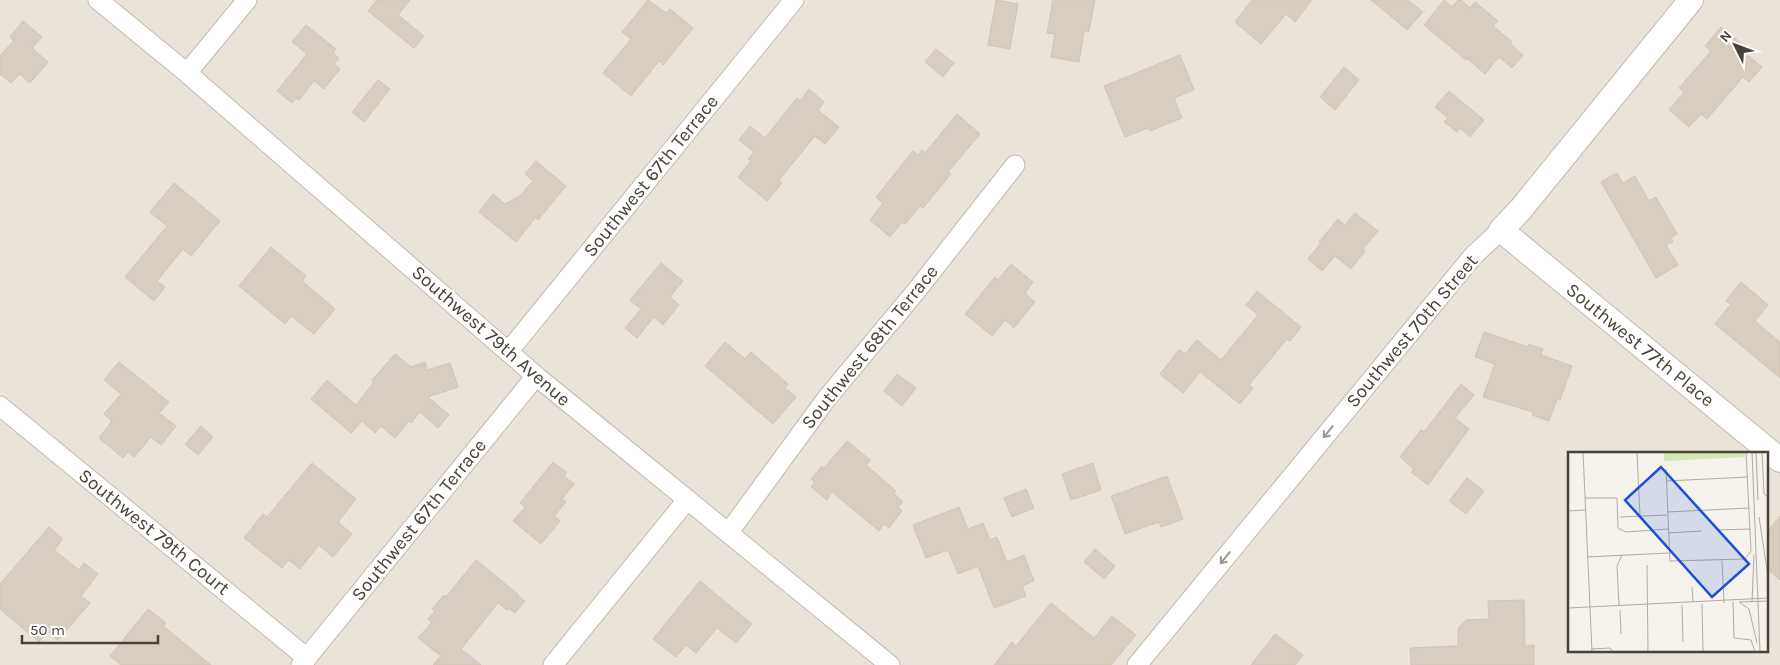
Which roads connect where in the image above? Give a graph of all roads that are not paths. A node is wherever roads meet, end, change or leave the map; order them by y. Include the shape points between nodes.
1 (98, 0) edge
2 (247, 0) edge
3 (794, 0) edge
4 (1690, 0) edge
5 (187, 73) junction
6 (1015, 166) dead end
7 (1501, 230) junction
8 (508, 352) junction
9 (536, 376) junction
10 (0, 406) edge
11 (1780, 460) edge
12 (686, 500) junction
13 (729, 532) junction
14 (304, 662) edge
15 (553, 665) edge
16 (890, 665) edge
17 (1137, 665) edge

1 - 5 street, Southwest 79th Avenue
2 - 5 street
3 - 8 street, Southwest 67th Terrace
4 - 7 street, Southwest 70th Street
5 - 8 street, Southwest 79th Avenue
6 - 13 street, Southwest 68th Terrace via 827,398
7 - 11 street, Southwest 77th Place
7 -> 17 street, Southwest 70th Street via 1473,256
8 - 9 street, Southwest 79th Avenue
9 - 12 street, Southwest 79th Avenue
9 - 14 street, Southwest 67th Terrace
10 - 14 street, Southwest 79th Court
12 - 13 street, Southwest 79th Avenue
12 - 15 street
13 - 16 street, Southwest 79th Avenue

